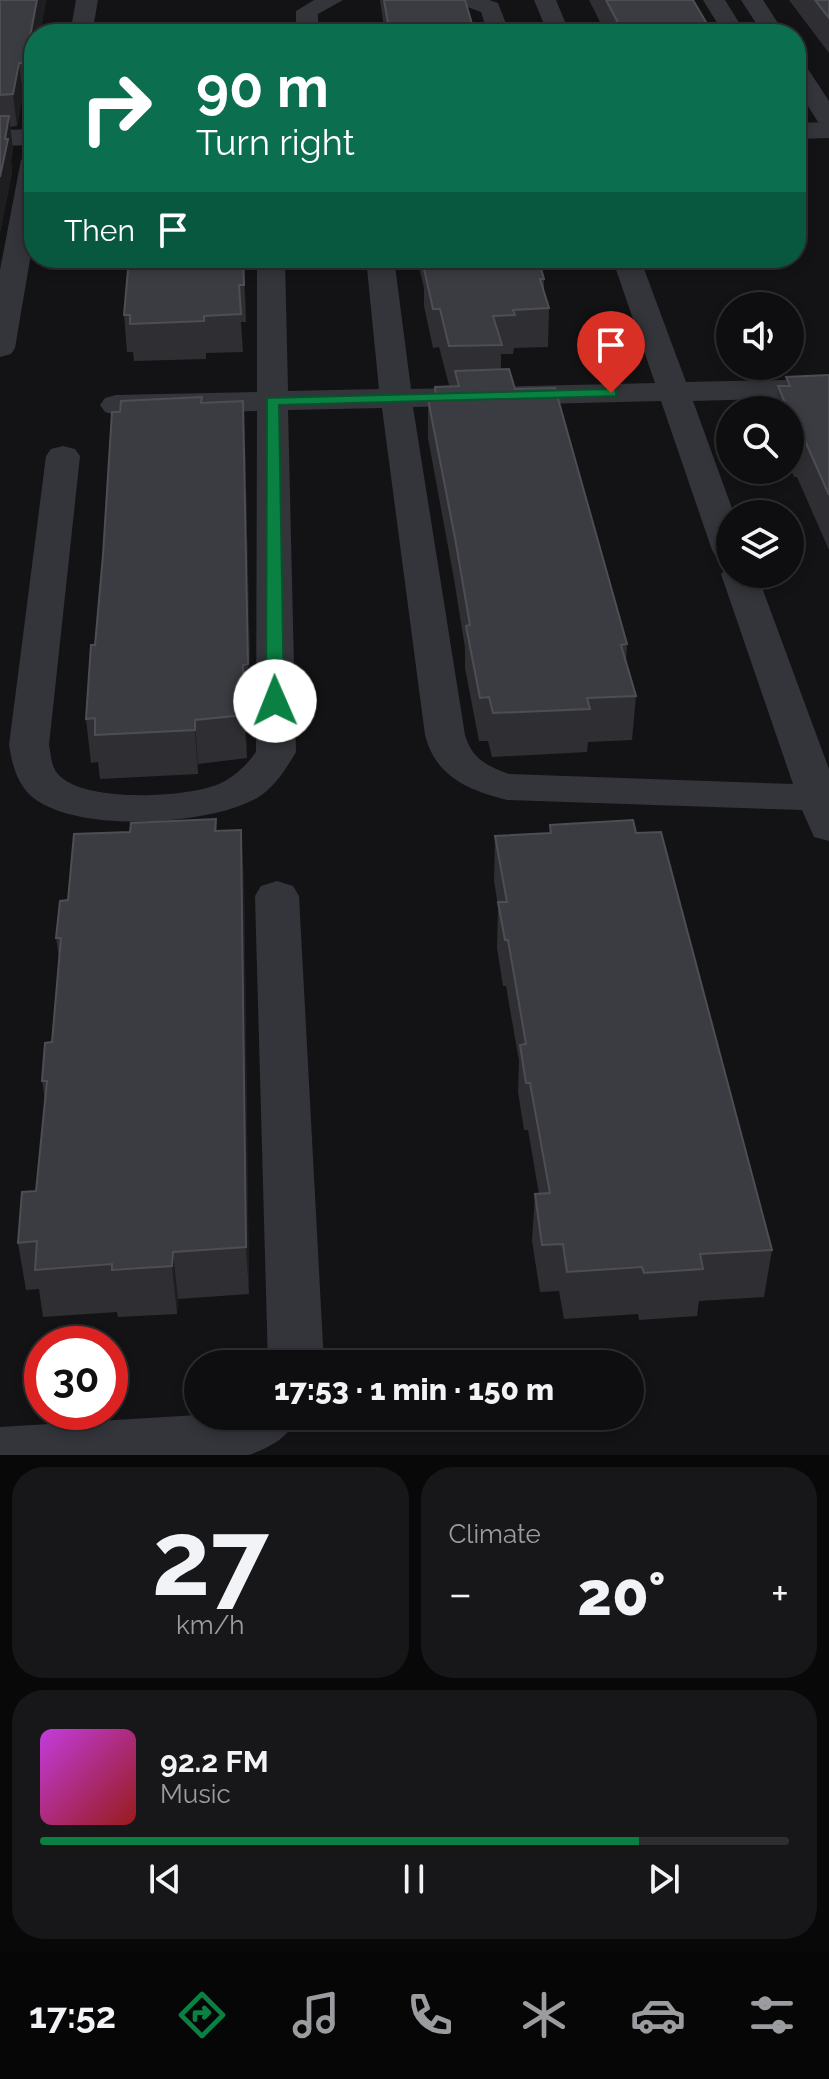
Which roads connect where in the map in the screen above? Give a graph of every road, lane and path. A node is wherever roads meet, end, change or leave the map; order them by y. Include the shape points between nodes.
1 (87, 0) edge
2 (332, 0) edge
3 (470, 0) edge
4 (545, 0) edge
5 (714, 0) edge
6 (752, 0) edge
7 (83, 24) edge
8 (307, 24) edge
9 (496, 24) edge
10 (555, 24) edge
11 (729, 24) edge
12 (768, 24) edge
13 (806, 85) edge
14 (806, 119) edge
15 (828, 121) edge
16 (806, 128) edge
17 (24, 137) edge
18 (0, 138) edge
19 (24, 151) edge
20 (0, 152) edge
21 (24, 215) edge
22 (271, 268) edge
23 (381, 268) edge
24 (630, 268) edge
25 (0, 348) edge
26 (829, 388) edge
27 (396, 398) junction
28 (272, 401) junction
29 (677, 402) junction
30 (116, 405) dead end
31 (829, 407) edge
32 (804, 408) edge
33 (716, 409) edge
34 (63, 456) dead end
35 (716, 511) edge
36 (744, 588) edge
37 (825, 808) edge
38 (277, 896) dead end
39 (295, 1350) edge
40 (246, 1430) edge
41 (0, 1453) edge

1 - 7 street
2 - 8 street via 307,11
3 - 9 street via 490,8
4 - 10 street
5 - 11 street
6 - 12 street
13 - 15 street
14 - 15 street
15 - 16 street
17 - 18 street
19 - 20 street
21 - 25 street
22 - 28 street
23 - 27 street
24 - 29 street
26 - 29 street
27 - 28 street
27 - 29 street
27 - 37 street via 448,752 460,767 480,780 507,787
28 - 30 street
28 - 34 street via 276,752 265,772 242,790 211,801 120,808 77,803 37,779 29,763
29 - 33 street
29 - 35 street
31 - 32 street
36 - 37 street
38 - 39 street
40 - 41 street via 223,1439

